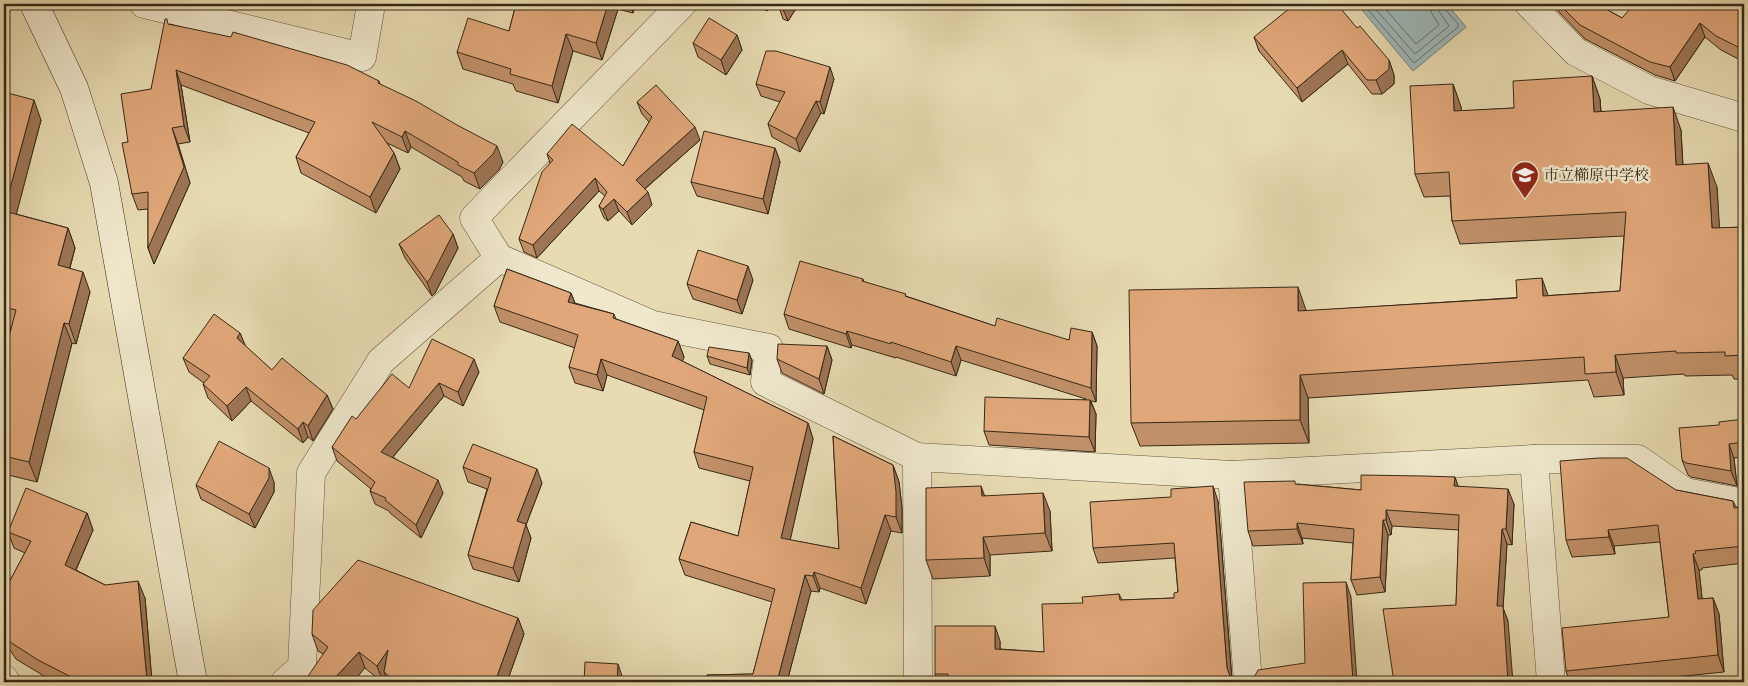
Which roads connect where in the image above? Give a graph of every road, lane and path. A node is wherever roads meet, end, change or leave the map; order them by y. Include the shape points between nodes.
1 (144, 4) edge
2 (371, 4) edge
3 (682, 4) edge
4 (1528, 4) edge
5 (41, 5) edge
6 (1744, 118) edge
7 (499, 258) junction
8 (917, 457) junction
9 (1534, 459) junction
10 (1232, 475) junction
11 (1744, 503) edge
12 (4, 679) edge
13 (6, 682) edge
14 (193, 682) edge
15 (285, 682) edge
16 (918, 682) edge
17 (1248, 682) edge
18 (1551, 682) edge

1 - 2 street via 362,57
3 - 7 street via 474,218
4 - 6 street via 1576,52 1649,90
5 - 14 street via 74,88 104,182
7 - 8 street via 653,325 769,348 766,382
7 - 15 street via 381,361 311,473 302,667
8 - 10 street
8 - 16 street
9 - 10 street
9 - 11 street via 1638,459 1686,492
9 - 18 street
10 - 17 street
12 - 13 street

